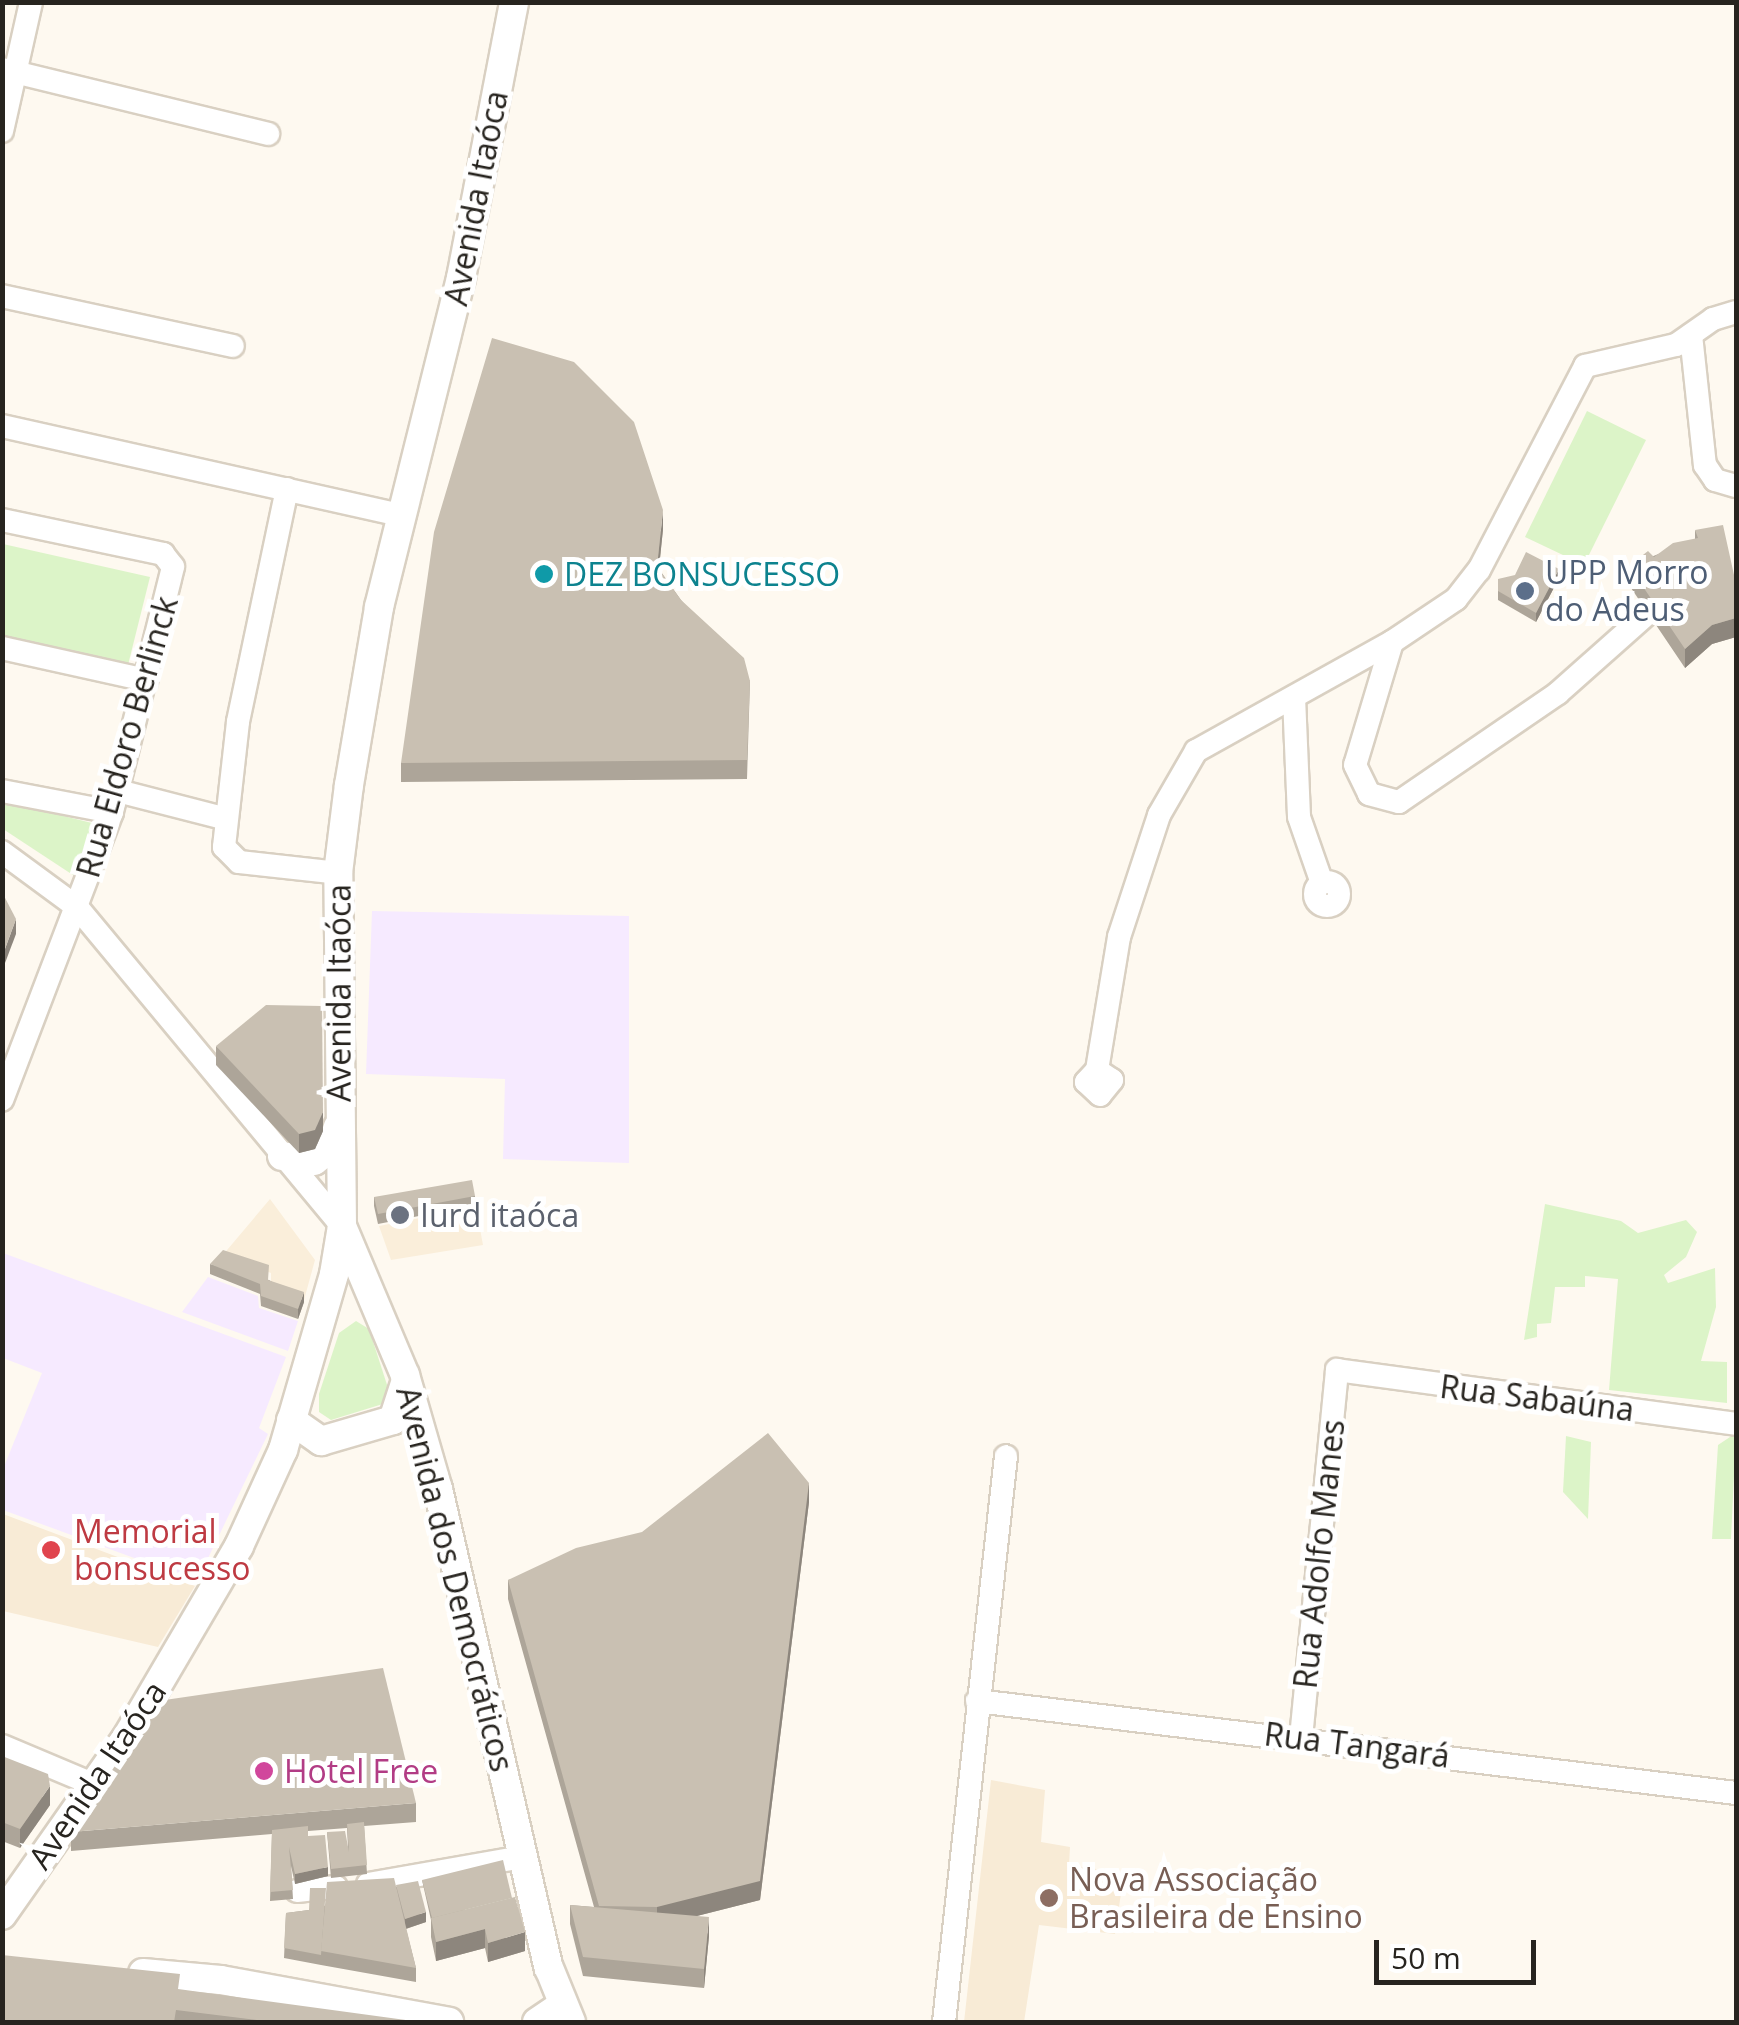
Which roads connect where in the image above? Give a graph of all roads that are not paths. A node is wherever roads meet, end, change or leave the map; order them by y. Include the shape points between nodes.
1 (31, 2) edge
2 (514, 2) edge
3 (8, 70) edge
4 (2, 132) edge
5 (268, 134) dead end
6 (2, 296) edge
7 (1736, 312) edge
8 (1691, 335) junction
9 (233, 346) dead end
10 (2, 426) edge
11 (1736, 486) edge
12 (287, 488) junction
13 (401, 515) junction
14 (2, 520) edge
15 (1648, 613) edge
16 (1392, 642) junction
17 (2, 648) edge
18 (146, 680) junction
19 (1294, 698) junction
20 (2, 790) edge
21 (115, 801) junction
22 (223, 818) junction
23 (2, 852) edge
24 (338, 874) junction
25 (1322, 882) dead end
26 (77, 907) junction
27 (1097, 1070) dead end
28 (2, 1100) edge
29 (339, 1126) junction
30 (282, 1156) junction
31 (342, 1226) junction
32 (1337, 1370) joint
33 (406, 1375) junction
34 (292, 1420) junction
35 (1736, 1424) edge
36 (1006, 1456) dead end
37 (977, 1701) junction
38 (1301, 1738) junction
39 (2, 1746) edge
40 (95, 1785) junction
41 (1736, 1792) edge
42 (522, 1856) junction
43 (296, 1891) edge
44 (2, 1915) edge
45 (122, 1971) edge
46 (566, 2014) edge
47 (449, 2022) edge
48 (538, 2022) edge
49 (944, 2022) edge

1 - 3 street
2 - 13 main road, Avenida Itaóca via 461,278
3 - 4 street
3 - 5 street
6 - 9 street
7 - 8 street
8 - 11 street via 1705,465 1715,480
8 - 16 street via 1676,345 1585,366 1470,584
10 - 12 street
12 - 13 street
12 - 22 street
13 - 24 main road, Avenida Itaóca via 361,698
14 - 18 street, Rua Eldoro Berlinck via 170,558 173,574
15 - 16 street via 1544,703 1399,802 1384,802 1361,786 1355,765
16 - 19 street
17 - 18 street
18 - 21 street, Rua Eldoro Berlinck
19 - 25 street via 1299,817
19 - 27 street via 1201,746 1184,769 1130,894 1111,968
20 - 21 street
21 - 22 street
21 - 26 street, Rua Eldoro Berlinck
22 - 24 street via 224,848 233,859
23 - 26 street, Avenida dos Democráticos
24 - 29 main road, Avenida Itaóca
26 - 28 street, Rua Eldoro Berlinck
26 - 30 street, Avenida dos Democráticos
29 - 30 main road via 331,1147 314,1162
29 - 31 main road, Avenida Itaóca
30 - 31 street, Avenida dos Democráticos
31 - 33 main road, Avenida dos Democráticos
31 - 34 main road, Avenida Itaóca
32 - 35 street, Rua Sabaúna
32 - 38 street, Rua Adolfo Manes
33 - 34 main road via 403,1404 393,1420 321,1441
33 - 42 main road, Avenida dos Democráticos
34 - 40 main road, Avenida Itaóca via 237,1552
36 - 37 street
37 - 38 street, Rua Tangará
37 - 49 street
38 - 41 street, Rua Tangará
39 - 40 street
40 - 44 main road, Avenida Itaóca
42 - 43 street via 406,1880
42 - 46 main road, Avenida dos Democráticos
45 - 47 main road via 221,1980
46 - 48 main road

